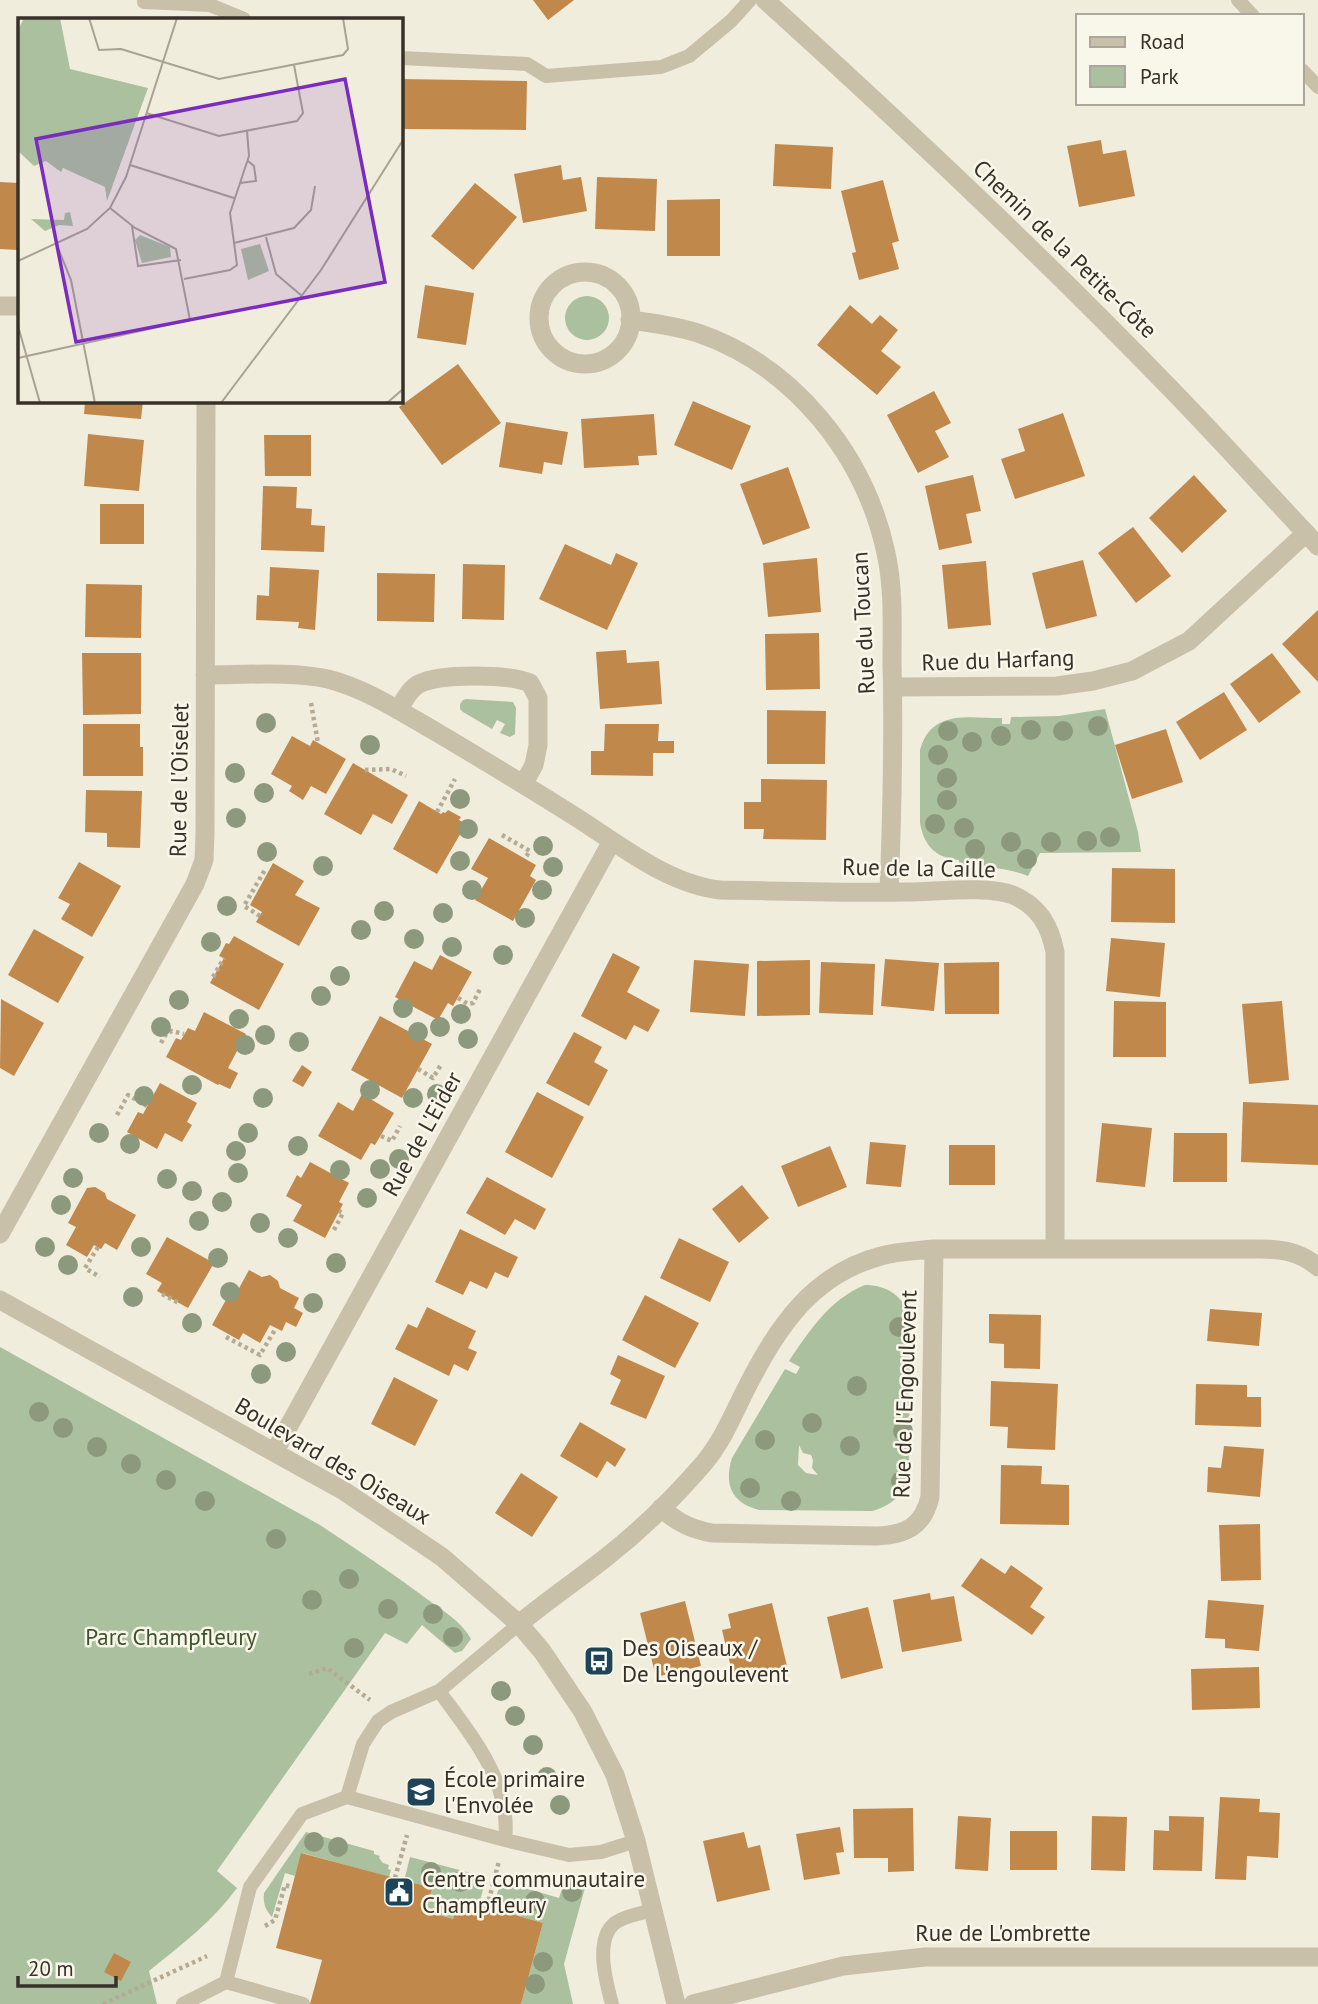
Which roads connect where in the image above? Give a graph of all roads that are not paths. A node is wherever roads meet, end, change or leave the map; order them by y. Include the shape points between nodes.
1 (750, 0) edge
2 (765, 0) edge
3 (1238, 0) edge
4 (144, 2) dead end
5 (1251, 14) edge
6 (242, 18) edge
7 (402, 58) edge
8 (1304, 72) edge
9 (1318, 87) edge
10 (0, 306) edge
11 (18, 306) edge
12 (631, 320) junction
13 (206, 402) edge
14 (1312, 539) edge
15 (205, 675) junction
16 (893, 687) junction
17 (398, 710) junction
18 (524, 783) junction
19 (612, 841) junction
20 (890, 892) junction
21 (0, 1234) edge
22 (934, 1249) junction
23 (1055, 1249) junction
24 (1318, 1267) edge
25 (0, 1300) edge
26 (275, 1451) junction
27 (661, 1508) junction
28 (519, 1624) junction
29 (439, 1692) junction
30 (347, 1797) junction
31 (505, 1840) junction
32 (636, 1841) junction
33 (653, 1910) junction
34 (1318, 1957) edge
35 (226, 1982) junction
36 (183, 2004) edge
37 (303, 2004) edge
38 (612, 2004) edge
39 (676, 2004) edge
40 (693, 2004) edge

1 - 7 lane via 731,22 688,56 661,67 546,76 527,64
2 - 14 street, Chemin de la Petite-Côte via 1053,271
3 - 5 lane
4 - 6 lane via 210,5
8 - 9 lane
10 - 11 street
12 - 12 street via 617,285 588,272 569,275 552,285 539,314 541,333 551,349 579,364 614,353 626,338
12 - 16 street, Rue du Toucan via 680,328 727,346 792,388 828,428 860,482 883,538 890,584
13 - 15 street, Rue de l'Oiselet
14 - 16 street, Rue du Harfang via 1272,566 1189,641 1132,671 1057,686
15 - 17 street, Rue de la Caille via 318,677
15 - 21 street, Rue de l'Oiselet via 205,843 200,871
16 - 20 street, Rue du Toucan
17 - 18 street, Rue de la Caille
17 - 18 street via 417,684 434,679 496,677 530,683 538,698 538,745
18 - 19 street, Rue de la Caille
19 - 20 street, Rue de la Caille via 682,880 709,889
19 - 26 street, Rue de L'Eider
20 - 23 street, Rue de la Caille via 1012,894 1038,911 1049,930 1056,971
22 - 23 street
22 - 27 street via 860,1262 806,1298 776,1336 715,1449
22 - 27 street, Rue de l'Engoulevent via 930,1497 918,1523 893,1535 876,1536 712,1533 683,1525
23 - 24 street via 1281,1249
25 - 26 street, Boulevard des Oiseaux
26 - 28 street, Boulevard des Oiseaux via 427,1546
27 - 28 street via 603,1560
28 - 29 lane
28 - 32 street, Boulevard des Oiseaux via 596,1734 623,1794
29 - 30 lane via 377,1721 363,1744
29 - 31 lane via 490,1766 506,1812
30 - 31 lane
30 - 35 lane via 302,1814 250,1887
31 - 32 lane via 569,1855 601,1852
32 - 33 street, Boulevard des Oiseaux
33 - 38 lane via 620,1920 610,1929 602,1964
33 - 39 street, Boulevard des Oiseaux
34 - 40 street, Rue de L'ombrette via 915,1958 843,1966
35 - 36 lane
35 - 37 lane

